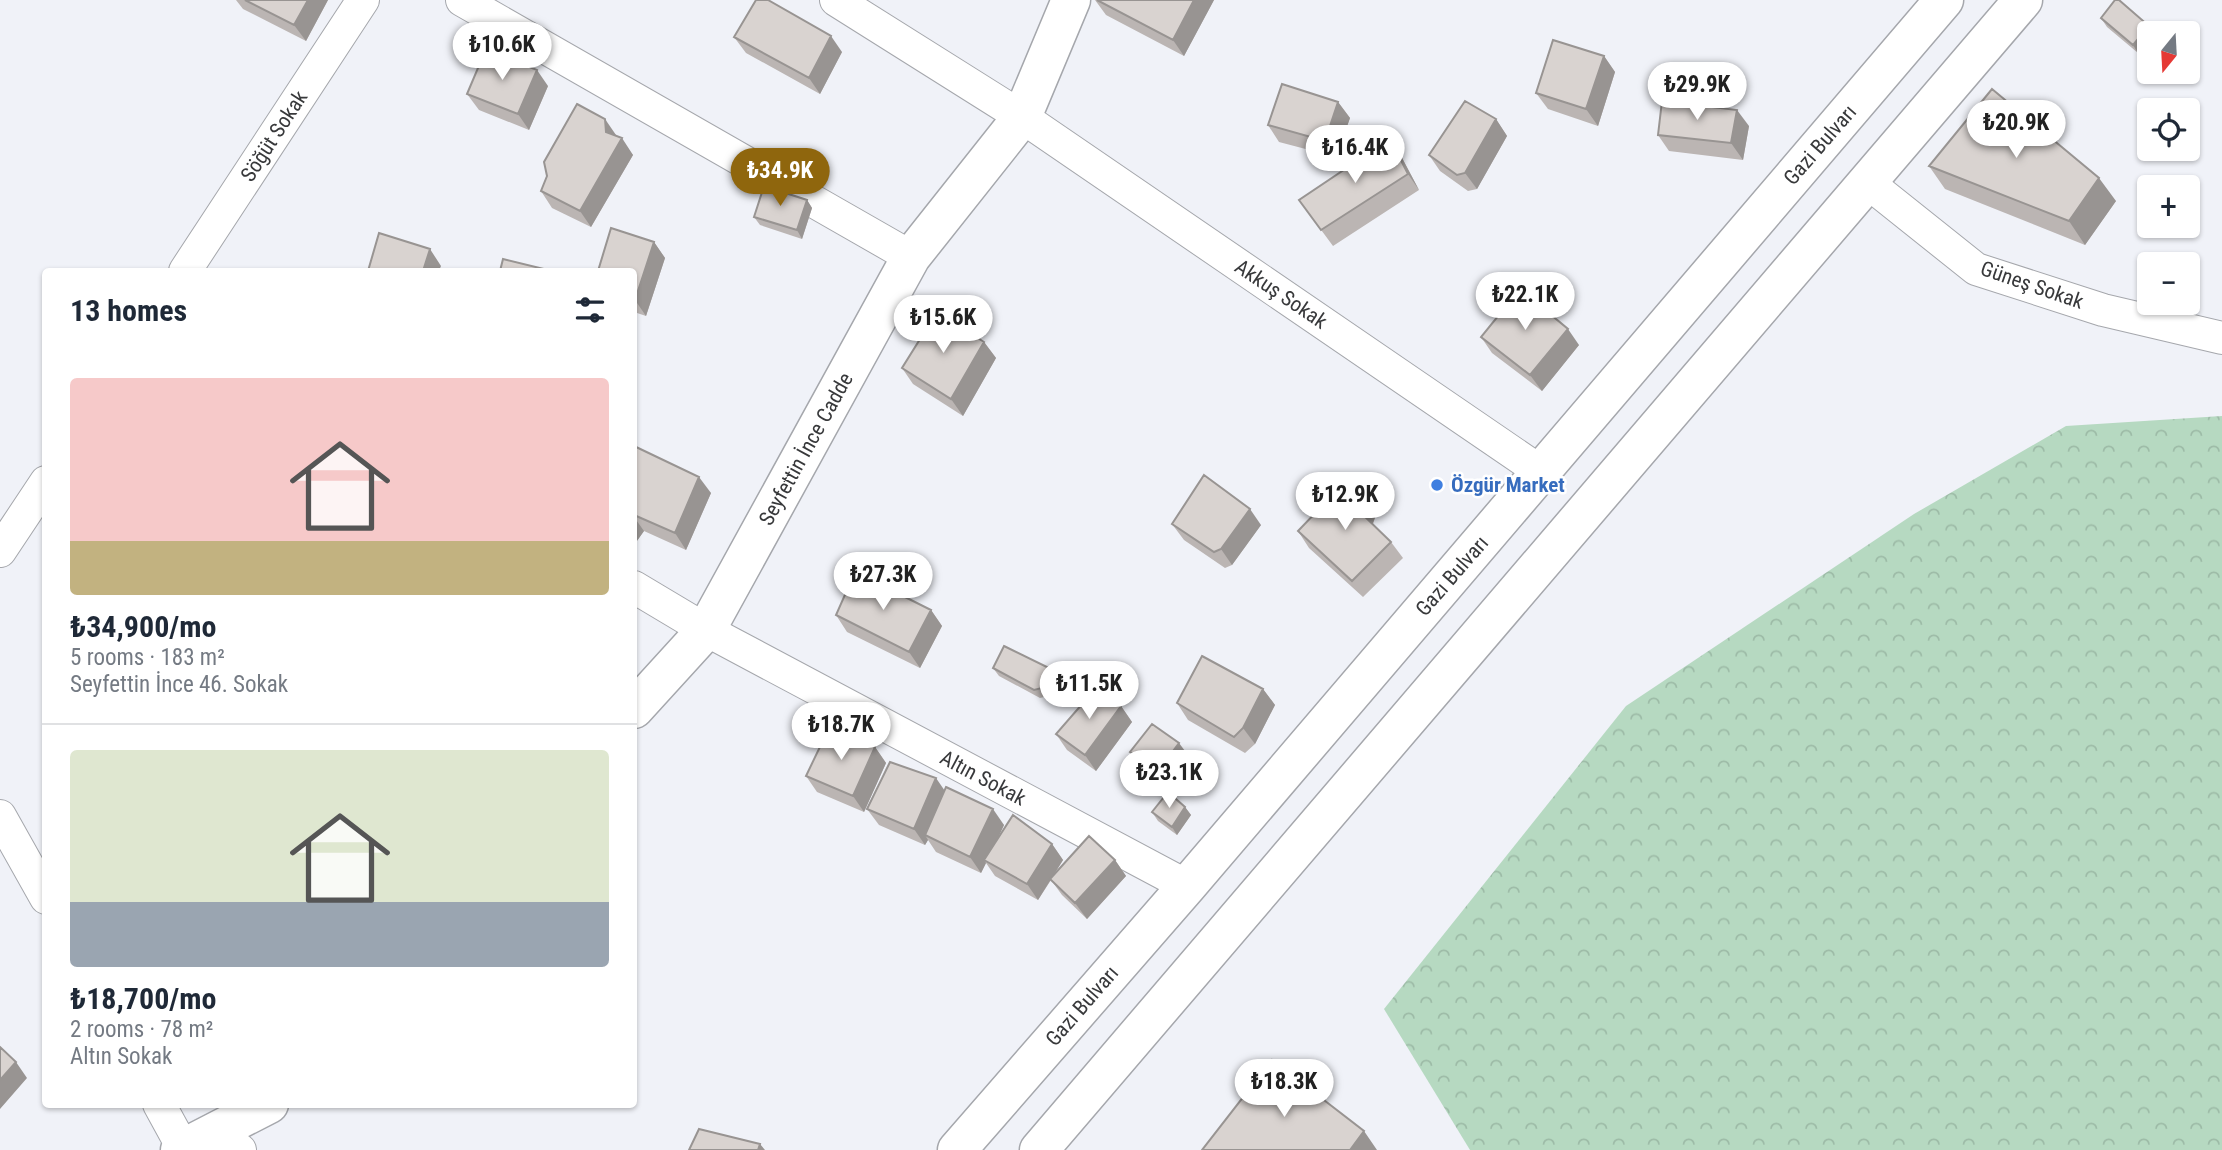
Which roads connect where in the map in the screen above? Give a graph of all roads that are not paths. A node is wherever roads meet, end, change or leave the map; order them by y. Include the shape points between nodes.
1 (363, 0) edge
2 (461, 0) edge
3 (835, 0) edge
4 (1071, 0) edge
5 (1944, 0) edge
6 (2022, 0) edge
7 (1022, 117) junction
8 (1867, 182) junction
9 (911, 257) junction
10 (187, 268) edge
11 (2222, 338) edge
12 (1541, 472) junction
13 (42, 488) edge
14 (0, 551) edge
15 (637, 589) edge
16 (706, 630) junction
17 (637, 706) edge
18 (0, 816) edge
19 (1187, 886) junction
20 (42, 891) edge
21 (161, 1108) edge
22 (264, 1108) edge
23 (228, 1140) edge
24 (181, 1149) edge
25 (957, 1150) edge
26 (1040, 1150) edge

1 - 10 street, Söğüt Sokak
2 - 9 street
3 - 7 street, Akkuş Sokak
4 - 7 main road, Seyfettin İnce Cadde
5 - 12 main road, Gazi Bulvarı
6 - 8 main road
7 - 9 main road, Seyfettin İnce Cadde
7 - 12 street, Akkuş Sokak
8 - 11 street, Güneş Sokak via 1976,269 2103,310
8 - 26 main road
9 - 16 main road, Seyfettin İnce Cadde
12 - 19 main road, Gazi Bulvarı
13 - 14 street
15 - 16 street, Altın Sokak
16 - 17 main road, Seyfettin İnce Cadde
16 - 19 street, Altın Sokak
18 - 20 street
19 - 25 main road, Gazi Bulvarı
21 - 24 street
22 - 23 main road
23 - 24 main road

